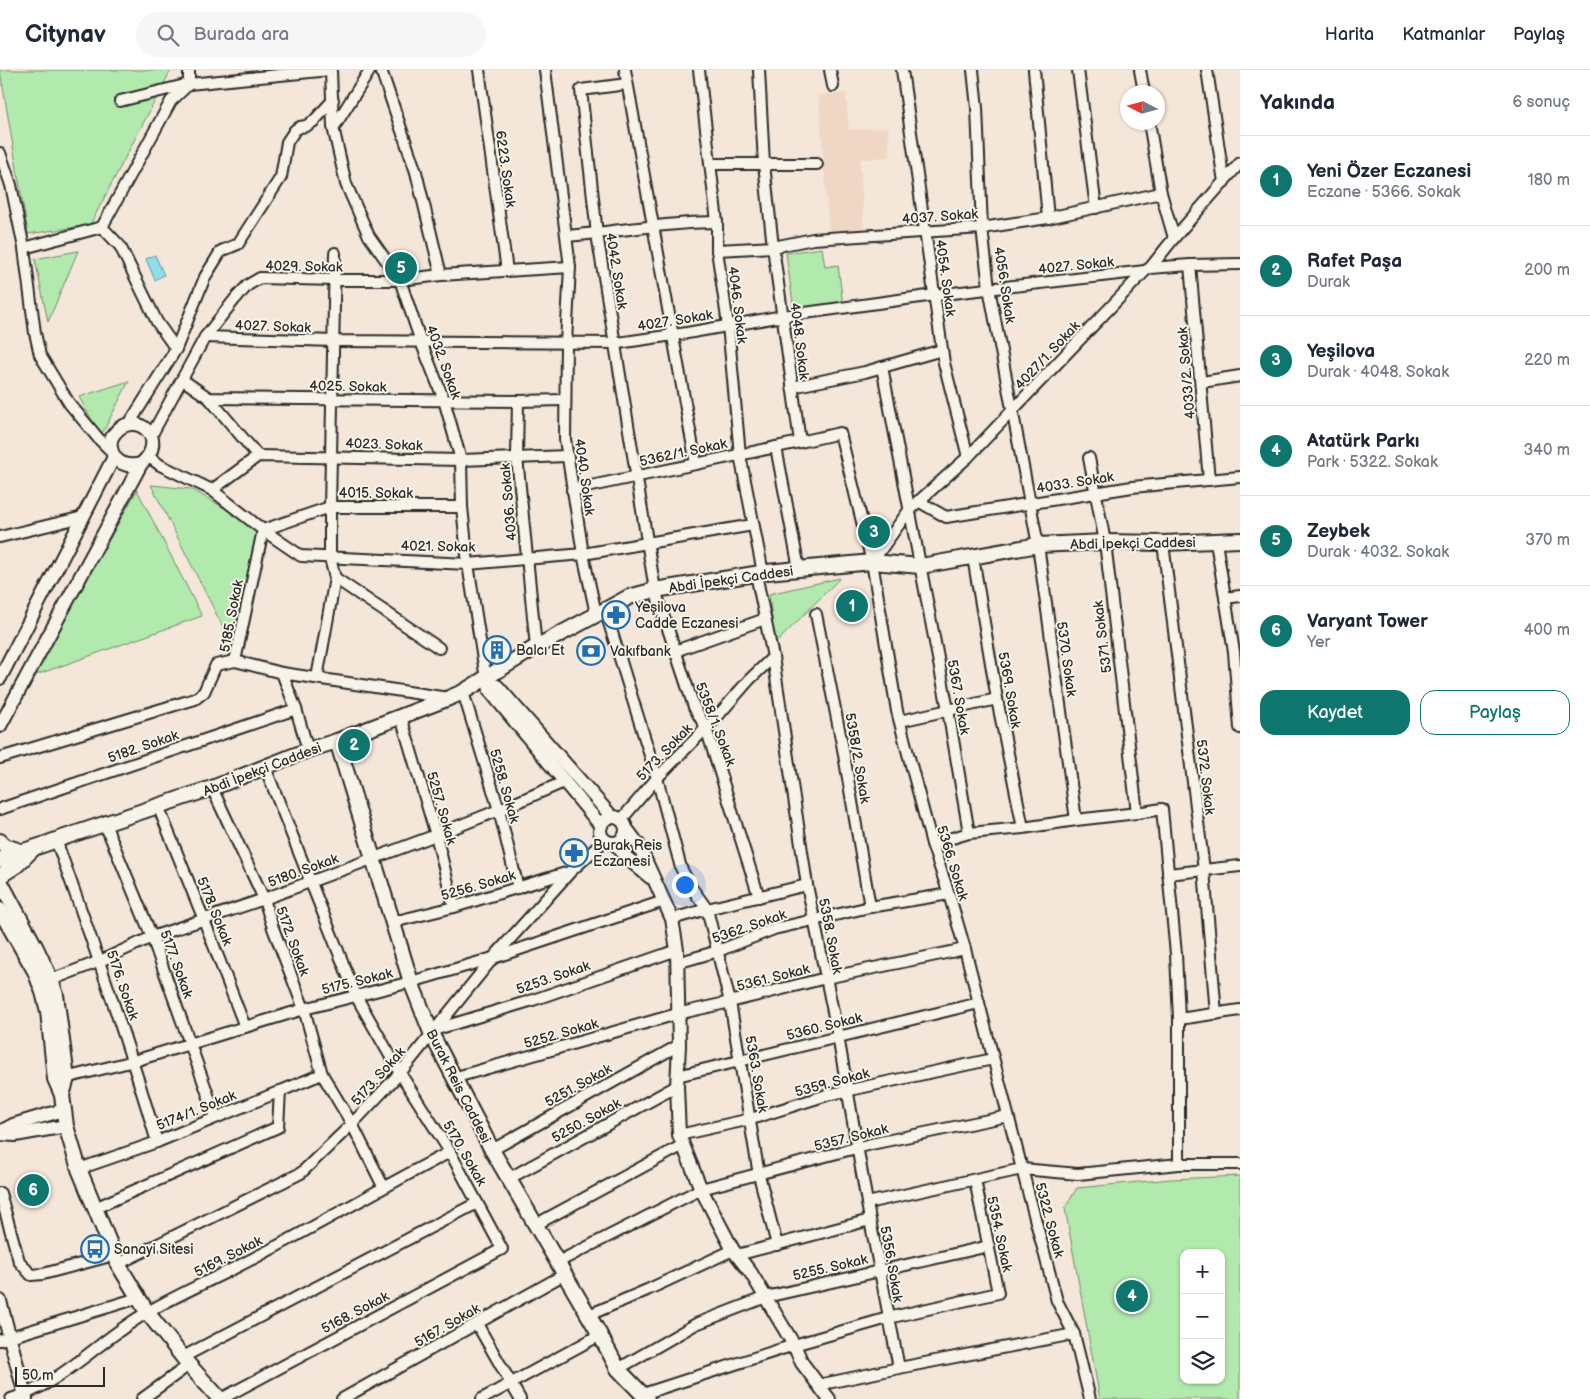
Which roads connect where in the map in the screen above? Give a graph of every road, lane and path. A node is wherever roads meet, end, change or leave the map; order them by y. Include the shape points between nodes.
1 (189, 70) edge
2 (331, 70) edge
3 (370, 70) edge
4 (381, 70) edge
5 (479, 70) edge
6 (545, 70) edge
7 (625, 70) edge
8 (699, 70) edge
9 (759, 70) edge
10 (830, 70) edge
11 (902, 70) edge
12 (973, 70) edge
13 (1034, 70) edge
14 (1078, 70) edge
15 (1140, 70) edge
16 (1207, 70) edge
17 (190, 84) junction
18 (627, 84) junction
19 (1143, 85) edge
20 (832, 86) dead end
21 (332, 100) junction
22 (120, 101) dead end
23 (333, 127) junction
24 (1150, 130) edge
25 (0, 153) edge
26 (1240, 163) edge
27 (710, 164) junction
28 (764, 164) junction
29 (817, 164) dead end
30 (1224, 182) junction
31 (11, 185) junction
32 (0, 188) edge
33 (1162, 192) junction
34 (1096, 208) junction
35 (1048, 218) junction
36 (717, 222) junction
37 (102, 227) junction
38 (653, 228) junction
39 (982, 228) junction
40 (925, 231) junction
41 (597, 234) junction
42 (567, 236) junction
43 (1174, 238) junction
44 (773, 247) junction
45 (24, 248) junction
46 (718, 250) junction
47 (335, 253) dead end
48 (1190, 264) junction
49 (1240, 264) edge
50 (570, 267) junction
51 (1148, 269) junction
52 (507, 271) junction
53 (441, 275) junction
54 (334, 280) junction
55 (400, 280) junction
56 (989, 288) junction
57 (935, 296) junction
58 (783, 316) junction
59 (728, 326) junction
60 (674, 335) junction
61 (205, 337) junction
62 (334, 341) junction
63 (421, 342) junction
64 (566, 342) junction
65 (614, 343) junction
66 (176, 349) junction
67 (942, 350) junction
68 (882, 367) junction
69 (1240, 376) edge
70 (183, 380) junction
71 (1202, 382) junction
72 (792, 387) junction
73 (209, 398) junction
74 (332, 399) junction
75 (444, 400) junction
76 (564, 400) junction
77 (518, 401) junction
78 (1013, 411) junction
79 (129, 424) junction
80 (800, 442) junction
81 (776, 447) junction
82 (148, 450) junction
83 (113, 454) junction
84 (740, 455) junction
85 (258, 456) junction
86 (331, 456) junction
87 (567, 456) junction
88 (968, 457) junction
89 (517, 458) junction
90 (1089, 458) dead end
91 (461, 460) junction
92 (696, 464) junction
93 (636, 476) junction
94 (1240, 477) edge
95 (1209, 480) junction
96 (212, 490) junction
97 (572, 490) junction
98 (1096, 492) junction
99 (918, 501) junction
100 (1030, 502) junction
101 (330, 507) junction
102 (462, 507) junction
103 (910, 510) junction
104 (83, 517) junction
105 (753, 524) junction
106 (263, 530) junction
107 (0, 537) edge
108 (1240, 540) edge
109 (1104, 542) junction
110 (1216, 542) junction
111 (647, 543) junction
112 (1163, 543) junction
113 (1038, 545) junction
114 (583, 554) junction
115 (973, 557) junction
116 (330, 558) junction
117 (527, 559) junction
118 (872, 562) junction
119 (468, 564) junction
120 (921, 566) junction
121 (799, 569) junction
122 (759, 573) junction
123 (335, 578) junction
124 (654, 590) junction
125 (1240, 596) edge
126 (1225, 598) junction
127 (600, 612) junction
128 (816, 614) dead end
129 (765, 619) junction
130 (536, 647) junction
131 (439, 648) dead end
132 (675, 650) junction
133 (1237, 651) edge
134 (772, 657) junction
135 (235, 661) junction
136 (282, 672) junction
137 (0, 678) edge
138 (317, 678) junction
139 (488, 681) junction
140 (463, 692) junction
141 (449, 698) junction
142 (997, 699) junction
143 (1239, 706) edge
144 (296, 709) junction
145 (948, 710) junction
146 (401, 717) junction
147 (900, 721) junction
148 (0, 726) edge
149 (706, 728) junction
150 (1240, 728) edge
151 (337, 741) junction
152 (308, 750) junction
153 (0, 758) edge
154 (265, 767) junction
155 (657, 778) junction
156 (564, 782) junction
157 (212, 788) junction
158 (158, 806) junction
159 (0, 809) edge
160 (499, 810) junction
161 (1137, 813) junction
162 (1076, 820) junction
163 (620, 822) junction
164 (105, 824) junction
165 (601, 826) junction
166 (1023, 828) junction
167 (969, 834) junction
168 (436, 835) junction
169 (56, 840) junction
170 (0, 841) edge
171 (610, 841) junction
172 (932, 844) junction
173 (27, 850) junction
174 (373, 858) junction
175 (0, 860) edge
176 (1240, 866) edge
177 (1204, 870) junction
178 (571, 871) junction
179 (1168, 874) junction
180 (0, 876) edge
181 (0, 881) edge
182 (654, 881) junction
183 (311, 882) junction
184 (807, 885) junction
185 (518, 888) junction
186 (949, 894) junction
187 (759, 897) junction
188 (264, 899) junction
189 (664, 902) junction
190 (454, 907) junction
191 (870, 908) junction
192 (0, 910) edge
193 (707, 910) junction
194 (672, 919) junction
195 (204, 920) junction
196 (814, 920) junction
197 (393, 922) junction
198 (152, 937) junction
199 (964, 949) junction
200 (677, 950) junction
201 (718, 951) junction
202 (493, 958) junction
203 (100, 961) junction
204 (677, 964) junction
205 (826, 978) junction
206 (51, 980) junction
207 (411, 982) junction
208 (356, 996) junction
209 (730, 1002) junction
210 (979, 1003) junction
211 (304, 1009) junction
212 (1240, 1010) edge
213 (677, 1014) junction
214 (1216, 1014) junction
215 (1178, 1019) junction
216 (245, 1027) junction
217 (435, 1032) junction
218 (838, 1036) junction
219 (191, 1044) junction
220 (679, 1045) junction
221 (993, 1059) junction
222 (134, 1061) junction
223 (740, 1061) junction
224 (400, 1073) junction
225 (322, 1074) junction
226 (453, 1078) junction
227 (61, 1079) junction
228 (677, 1081) junction
229 (280, 1091) junction
230 (848, 1091) junction
231 (63, 1110) junction
232 (1008, 1116) junction
233 (216, 1117) junction
234 (751, 1119) junction
235 (352, 1124) junction
236 (66, 1126) junction
237 (0, 1133) edge
238 (681, 1140) junction
239 (156, 1142) junction
240 (857, 1148) junction
241 (492, 1150) junction
242 (450, 1152) junction
243 (1179, 1164) junction
244 (1240, 1164) edge
245 (79, 1169) junction
246 (1022, 1169) junction
247 (760, 1175) junction
248 (508, 1179) junction
249 (975, 1180) junction
250 (383, 1186) junction
251 (701, 1189) junction
252 (0, 1193) edge
253 (477, 1203) junction
254 (867, 1203) junction
255 (95, 1208) junction
256 (870, 1220) junction
257 (535, 1225) junction
258 (776, 1245) junction
259 (989, 1246) junction
260 (502, 1249) joint
261 (735, 1253) junction
262 (116, 1259) junction
263 (561, 1268) junction
264 (880, 1270) junction
265 (766, 1297) junction
266 (138, 1298) junction
267 (0, 1301) edge
268 (147, 1312) junction
269 (589, 1315) junction
270 (888, 1318) junction
271 (477, 1324) junction
272 (1074, 1334) junction
273 (600, 1335) junction
274 (5, 1339) edge
275 (794, 1345) junction
276 (186, 1361) junction
277 (899, 1368) junction
278 (618, 1369) junction
279 (511, 1383) junction
280 (818, 1385) junction
281 (25, 1397) edge
282 (645, 1397) edge
283 (11, 1399) edge
284 (142, 1399) edge
285 (221, 1399) edge
286 (342, 1399) edge
287 (482, 1399) edge
288 (520, 1399) edge
289 (830, 1399) edge
290 (1090, 1399) edge

1 - 17 street
2 - 17 street
2 - 21 street, 4032. Sokak
3 - 23 street
4 - 53 street via 416,172
5 - 52 street, 6223. Sokak
6 - 42 street
7 - 18 street
8 - 27 street, 4046. Sokak
9 - 28 street, 4048. Sokak
10 - 20 street
11 - 40 street, 4054. Sokak
12 - 39 street, 4056. Sokak
13 - 35 street
14 - 34 street
15 - 19 street
16 - 30 street
17 - 22 street
17 - 37 street via 171,101
18 - 38 street
18 - 41 street, 4042. Sokak via 580,90
21 - 23 street, 4032. Sokak
21 - 66 street via 310,124 295,130 287,142 281,177 238,244 221,251 205,277
23 - 55 street, 4032. Sokak via 346,184 369,236
24 - 33 street
25 - 31 street
26 - 30 street, 4027/1. Sokak
27 - 28 street
27 - 36 street, 4046. Sokak
28 - 29 street
28 - 44 street, 4048. Sokak
30 - 43 street, 4027/1. Sokak
31 - 32 street
31 - 45 street
33 - 34 street, 4037. Sokak
33 - 43 street
34 - 35 street, 4037. Sokak
35 - 39 street, 4037. Sokak
36 - 38 street via 684,222
36 - 46 street, 4046. Sokak
37 - 45 street
37 - 66 street via 120,246 156,322
38 - 41 street
38 - 60 street
39 - 40 street, 4037. Sokak
39 - 56 street, 4056. Sokak
40 - 44 street, 4037. Sokak via 813,240
40 - 57 street, 4054. Sokak
41 - 42 street
41 - 65 street, 4042. Sokak
42 - 50 street
43 - 51 street, 4027/1. Sokak
44 - 46 street, 4037. Sokak
44 - 58 street, 4048. Sokak
45 - 83 street via 40,354 69,403
46 - 59 street, 4046. Sokak
47 - 54 street
48 - 49 street, 4027. Sokak
48 - 51 street, 4027. Sokak
48 - 71 street, 4033/2. Sokak
50 - 52 street, 4029. Sokak
50 - 64 street, 4040. Sokak
51 - 56 street, 4027. Sokak
51 - 78 street, 4027/1. Sokak
52 - 53 street, 4029. Sokak
53 - 55 street, 4029. Sokak
54 - 55 street, 4029. Sokak
54 - 61 street, 4029. Sokak via 260,278 235,299
54 - 62 street
55 - 63 street, 4032. Sokak
56 - 57 street, 4027. Sokak
56 - 78 street, 4056. Sokak
57 - 58 street, 4027. Sokak
57 - 67 street, 4054. Sokak
58 - 59 street, 4027. Sokak
58 - 72 street, 4048. Sokak
59 - 60 street, 4027. Sokak
59 - 84 street, 4046. Sokak
60 - 65 street, 4027. Sokak
60 - 92 street
61 - 62 street, 4027. Sokak
61 - 70 street, 4029. Sokak
62 - 63 street, 4027. Sokak
62 - 74 street
63 - 64 street, 4027. Sokak
63 - 75 street, 4032. Sokak
64 - 65 street, 4027. Sokak
64 - 76 street, 4040. Sokak
65 - 93 street, 4042. Sokak
66 - 79 street
67 - 68 street
67 - 88 street, 4054. Sokak
68 - 72 street
68 - 103 street, 5367. Sokak
69 - 71 street
70 - 73 street
70 - 82 street, 4029. Sokak
71 - 95 street, 4033/2. Sokak
72 - 80 street, 4048. Sokak
73 - 74 street, 4025. Sokak
73 - 85 street
74 - 75 street, 4025. Sokak
74 - 86 street
75 - 77 street, 4025. Sokak
75 - 91 street, 4032. Sokak
76 - 77 street
76 - 87 street, 4040. Sokak
77 - 89 street, 4036. Sokak
78 - 88 street, 4027/1. Sokak
78 - 100 street, 4056. Sokak
79 - 82 street, 4021. Sokak via 142,426
79 - 83 street via 112,436
80 - 81 street, 5362/1. Sokak
80 - 118 street via 840,433
81 - 84 street, 5362/1. Sokak
81 - 121 street
82 - 83 street, 4021. Sokak via 134,466 119,462
82 - 96 street, 4021. Sokak via 160,465
82 - 148 street
83 - 104 street
84 - 92 street, 5362/1. Sokak
84 - 105 street, 4046. Sokak
85 - 86 street, 4023. Sokak
85 - 96 street
86 - 91 street, 4023. Sokak
86 - 101 street
87 - 89 street, 4023. Sokak
87 - 97 street, 4040. Sokak
88 - 99 street, 4027/1. Sokak
89 - 91 street, 4023. Sokak
89 - 117 street, 4036. Sokak
90 - 98 street, 5371. Sokak
91 - 102 street, 4032. Sokak
92 - 93 street, 5362/1. Sokak
93 - 97 street, 5362/1. Sokak
93 - 111 street, 4042. Sokak
94 - 95 street, 4033. Sokak
95 - 98 street, 4033. Sokak
96 - 106 street, 4021. Sokak
97 - 114 street, 4040. Sokak
98 - 100 street, 4033. Sokak
98 - 109 street, 5371. Sokak
99 - 100 street, 4033. Sokak via 946,517
99 - 103 street, 4027/1. Sokak
100 - 113 street, 5370. Sokak
101 - 102 street, 4015. Sokak
101 - 106 street, 4015. Sokak
101 - 116 street
102 - 119 street, 4032. Sokak
103 - 118 street, 4027/1. Sokak
103 - 120 street, 5367. Sokak
104 - 107 street
104 - 137 street
105 - 111 street, 4021. Sokak
105 - 122 street, 4046. Sokak
106 - 116 street, 4021. Sokak via 301,556
106 - 135 street, 5185. Sokak
108 - 110 main road, Abdi İpekçi Caddesi
109 - 112 main road, Abdi İpekçi Caddesi
109 - 113 main road, Abdi İpekçi Caddesi
109 - 161 street, 5371. Sokak
110 - 112 main road, Abdi İpekçi Caddesi
110 - 126 street
111 - 114 street, 4021. Sokak
111 - 124 street, 4042. Sokak
112 - 177 street, 5372. Sokak
113 - 115 main road, Abdi İpekçi Caddesi
113 - 162 street, 5370. Sokak
114 - 117 street, 4021. Sokak
114 - 127 street, 4040. Sokak
115 - 120 main road, Abdi İpekçi Caddesi
115 - 142 street, 5369. Sokak
116 - 119 street, 4021. Sokak
116 - 123 street
117 - 119 street, 4021. Sokak
117 - 130 street, 4036. Sokak
118 - 120 main road, Abdi İpekçi Caddesi
118 - 121 main road, Abdi İpekçi Caddesi
118 - 147 street, 5366. Sokak
119 - 139 street, 4032. Sokak
120 - 145 street, 5367. Sokak
121 - 122 main road, Abdi İpekçi Caddesi
122 - 124 main road, Abdi İpekçi Caddesi
122 - 129 street
123 - 131 street
123 - 138 street
124 - 127 main road, Abdi İpekçi Caddesi via 629,597
124 - 132 street, 5358/1. Sokak
125 - 126 street
126 - 133 street
127 - 130 main road, Abdi İpekçi Caddesi
127 - 155 street, 5363. Sokak
128 - 191 street, 5358/2. Sokak
129 - 132 street
129 - 134 street
130 - 139 main road, Abdi İpekçi Caddesi
132 - 149 street, 5358/1. Sokak via 694,707
133 - 143 street
134 - 149 street, 5173. Sokak
134 - 184 street, 5358. Sokak
135 - 136 street, 5185. Sokak
135 - 153 street via 216,666 204,692 195,699
136 - 138 street, 5185. Sokak
136 - 144 street
138 - 141 street, 5185. Sokak
139 - 140 main road, Abdi İpekçi Caddesi
139 - 156 street via 490,691
139 - 163 street via 497,686
140 - 141 main road, Abdi İpekçi Caddesi
140 - 160 street, 5258. Sokak
141 - 146 main road, Abdi İpekçi Caddesi
142 - 145 street
142 - 166 street, 5369. Sokak
143 - 150 street
144 - 152 street
144 - 159 street, 5182. Sokak
145 - 147 street
145 - 167 street, 5367. Sokak
146 - 151 main road, Abdi İpekçi Caddesi
146 - 168 street, 5257. Sokak
147 - 172 street, 5366. Sokak
149 - 155 street, 5173. Sokak
149 - 187 street, 5358/1. Sokak
151 - 152 main road, Abdi İpekçi Caddesi
151 - 174 main road, Burak Reis Caddesi
152 - 154 main road, Abdi İpekçi Caddesi
154 - 157 main road, Abdi İpekçi Caddesi
154 - 183 street, 5170. Sokak
155 - 163 street, 5173. Sokak
155 - 193 street, 5363. Sokak via 681,868
156 - 160 street, 5180. Sokak
156 - 165 street
157 - 158 main road, Abdi İpekçi Caddesi
157 - 188 street, 5172. Sokak
158 - 164 main road, Abdi İpekçi Caddesi
158 - 195 street, 5178. Sokak
160 - 168 street, 5180. Sokak
160 - 185 street, 5258. Sokak
161 - 162 street
161 - 179 street via 1162,809
162 - 166 street
163 - 165 street via 607,818
163 - 171 street via 623,838
163 - 182 street via 638,844
164 - 169 main road, Abdi İpekçi Caddesi
164 - 198 street, 5177. Sokak
165 - 171 street via 602,836
166 - 167 street
167 - 172 street
168 - 174 street, 5180. Sokak
168 - 190 street, 5257. Sokak
169 - 173 main road, Abdi İpekçi Caddesi
169 - 203 street, 5176. Sokak
170 - 173 main road via 5,846
171 - 178 street, 5173. Sokak
171 - 182 street
172 - 186 street, 5366. Sokak
173 - 175 main road, Abdi İpekçi Caddesi
173 - 180 main road, Abdi İpekçi Caddesi via 17,865
174 - 183 street, 5180. Sokak
174 - 197 main road, Burak Reis Caddesi
176 - 177 street
177 - 179 street
177 - 214 street, 5372. Sokak
178 - 185 street, 5256. Sokak
178 - 202 street, 5173. Sokak
179 - 215 street
181 - 206 main road
182 - 189 street
183 - 188 street, 5180. Sokak
183 - 208 street, 5170. Sokak
184 - 187 street
184 - 196 street, 5358. Sokak
185 - 190 street, 5256. Sokak
186 - 191 street, 5362. Sokak
186 - 199 street, 5366. Sokak
187 - 193 street
188 - 195 street, 5180. Sokak
188 - 211 street, 5172. Sokak
189 - 194 street
189 - 202 street, 5175. Sokak
190 - 197 street, 5256. Sokak
191 - 196 street, 5362. Sokak
192 - 227 main road via 35,971 43,992
193 - 194 street
193 - 201 street, 5363. Sokak
194 - 200 street
195 - 198 street, 5180. Sokak
195 - 216 street, 5178. Sokak
196 - 201 street, 5362. Sokak via 774,929
196 - 205 street, 5358. Sokak
197 - 207 main road, Burak Reis Caddesi
198 - 203 street, 5180. Sokak
198 - 219 street, 5177. Sokak
199 - 205 street, 5361. Sokak
199 - 210 street, 5366. Sokak
200 - 204 street
200 - 217 street, 5253. Sokak
201 - 204 street, 5362. Sokak
201 - 209 street, 5363. Sokak
202 - 207 street, 5175. Sokak
202 - 217 street, 5173. Sokak
203 - 206 street, 5180. Sokak
203 - 222 street, 5176. Sokak
204 - 213 street
205 - 209 street, 5361. Sokak
205 - 218 street, 5358. Sokak
206 - 227 main road via 58,1008
207 - 208 street, 5175. Sokak
207 - 217 main road, Burak Reis Caddesi
208 - 211 street, 5175. Sokak
208 - 224 street, 5170. Sokak
209 - 213 street, 5361. Sokak
209 - 223 street, 5363. Sokak
210 - 218 street, 5360. Sokak
210 - 221 street, 5366. Sokak
211 - 216 street, 5175. Sokak
211 - 225 street, 5172. Sokak
212 - 214 street
213 - 220 street
213 - 226 street, 5252. Sokak
214 - 215 street
215 - 243 street
216 - 219 street, 5175. Sokak
217 - 224 street, 5173. Sokak
217 - 226 main road, Burak Reis Caddesi
218 - 223 street, 5360. Sokak
218 - 230 street, 5358. Sokak
219 - 222 street, 5175. Sokak
219 - 233 street, 5177. Sokak
220 - 228 street
220 - 241 street, 5251. Sokak
221 - 230 street, 5359. Sokak
221 - 232 street, 5366. Sokak
222 - 227 street, 5175. Sokak
222 - 239 street, 5176. Sokak
223 - 228 street, 5360. Sokak
223 - 234 street, 5363. Sokak
224 - 235 street, 5173. Sokak
224 - 242 street, 5170. Sokak
225 - 229 street, 5174/1. Sokak
225 - 235 street, 5172. Sokak
226 - 241 main road, Burak Reis Caddesi
227 - 231 main road
228 - 238 street
228 - 248 street, 5250. Sokak
229 - 233 street, 5174/1. Sokak
229 - 255 street via 278,1127
230 - 234 street, 5359. Sokak
230 - 240 street, 5358. Sokak
231 - 236 main road
231 - 237 street via 13,1125
232 - 240 street, 5357. Sokak
232 - 246 street, 5366. Sokak
233 - 239 street, 5174/1. Sokak
234 - 238 street, 5359. Sokak
234 - 247 street, 5363. Sokak
235 - 250 street, 5172. Sokak
235 - 262 street, 5173. Sokak via 300,1172
236 - 237 street via 15,1135
236 - 245 main road
238 - 251 street
238 - 257 street, 5359. Sokak
239 - 245 street, 5174/1. Sokak
240 - 247 street, 5357. Sokak
240 - 254 street, 5358. Sokak
241 - 248 main road, Burak Reis Caddesi
242 - 250 street, 5169. Sokak
242 - 253 street, 5170. Sokak
243 - 244 street, 5322. Sokak
243 - 246 street, 5322. Sokak via 1078,1174
245 - 255 main road
246 - 249 street
246 - 272 street, 5322. Sokak via 1058,1301
247 - 251 street, 5357. Sokak
247 - 258 street, 5363. Sokak
248 - 257 main road, Burak Reis Caddesi
249 - 254 street
249 - 259 street, 5354. Sokak
250 - 268 street, 5169. Sokak via 261,1255
251 - 261 street
251 - 263 street, 5167. Sokak
252 - 262 street, 5173. Sokak via 19,1261 31,1275
253 - 260 street, 5170. Sokak
253 - 276 street
254 - 256 street, 5358. Sokak
255 - 262 main road
256 - 258 street, 5356. Sokak
256 - 264 street, 5356. Sokak
257 - 263 main road, Burak Reis Caddesi
258 - 261 street, 5356. Sokak
259 - 264 street, 5255. Sokak
259 - 270 street, 5354. Sokak via 998,1292
260 - 285 street, 5168. Sokak
261 - 265 street
261 - 269 street, 5356. Sokak
262 - 266 main road
263 - 269 main road, Burak Reis Caddesi
263 - 271 street, 5167. Sokak
264 - 265 street, 5255. Sokak
264 - 270 street, 5356. Sokak
265 - 275 street
265 - 278 street, 5255. Sokak via 696,1324
266 - 268 main road
266 - 274 street
267 - 274 street
268 - 276 main road
268 - 281 street, 5169. Sokak
269 - 273 main road, Burak Reis Caddesi
270 - 275 street, 5354. Sokak
270 - 277 street, 5356. Sokak
271 - 279 street
271 - 286 street, 5167. Sokak
272 - 277 street
272 - 290 street, 5322. Sokak
273 - 278 main road, Burak Reis Caddesi
273 - 279 street
274 - 281 street
275 - 280 street
275 - 282 street, 5354. Sokak
276 - 284 street
276 - 285 main road
277 - 280 street
278 - 282 main road, Burak Reis Caddesi
279 - 287 street
279 - 288 street
280 - 289 street
281 - 283 street, 5169. Sokak

